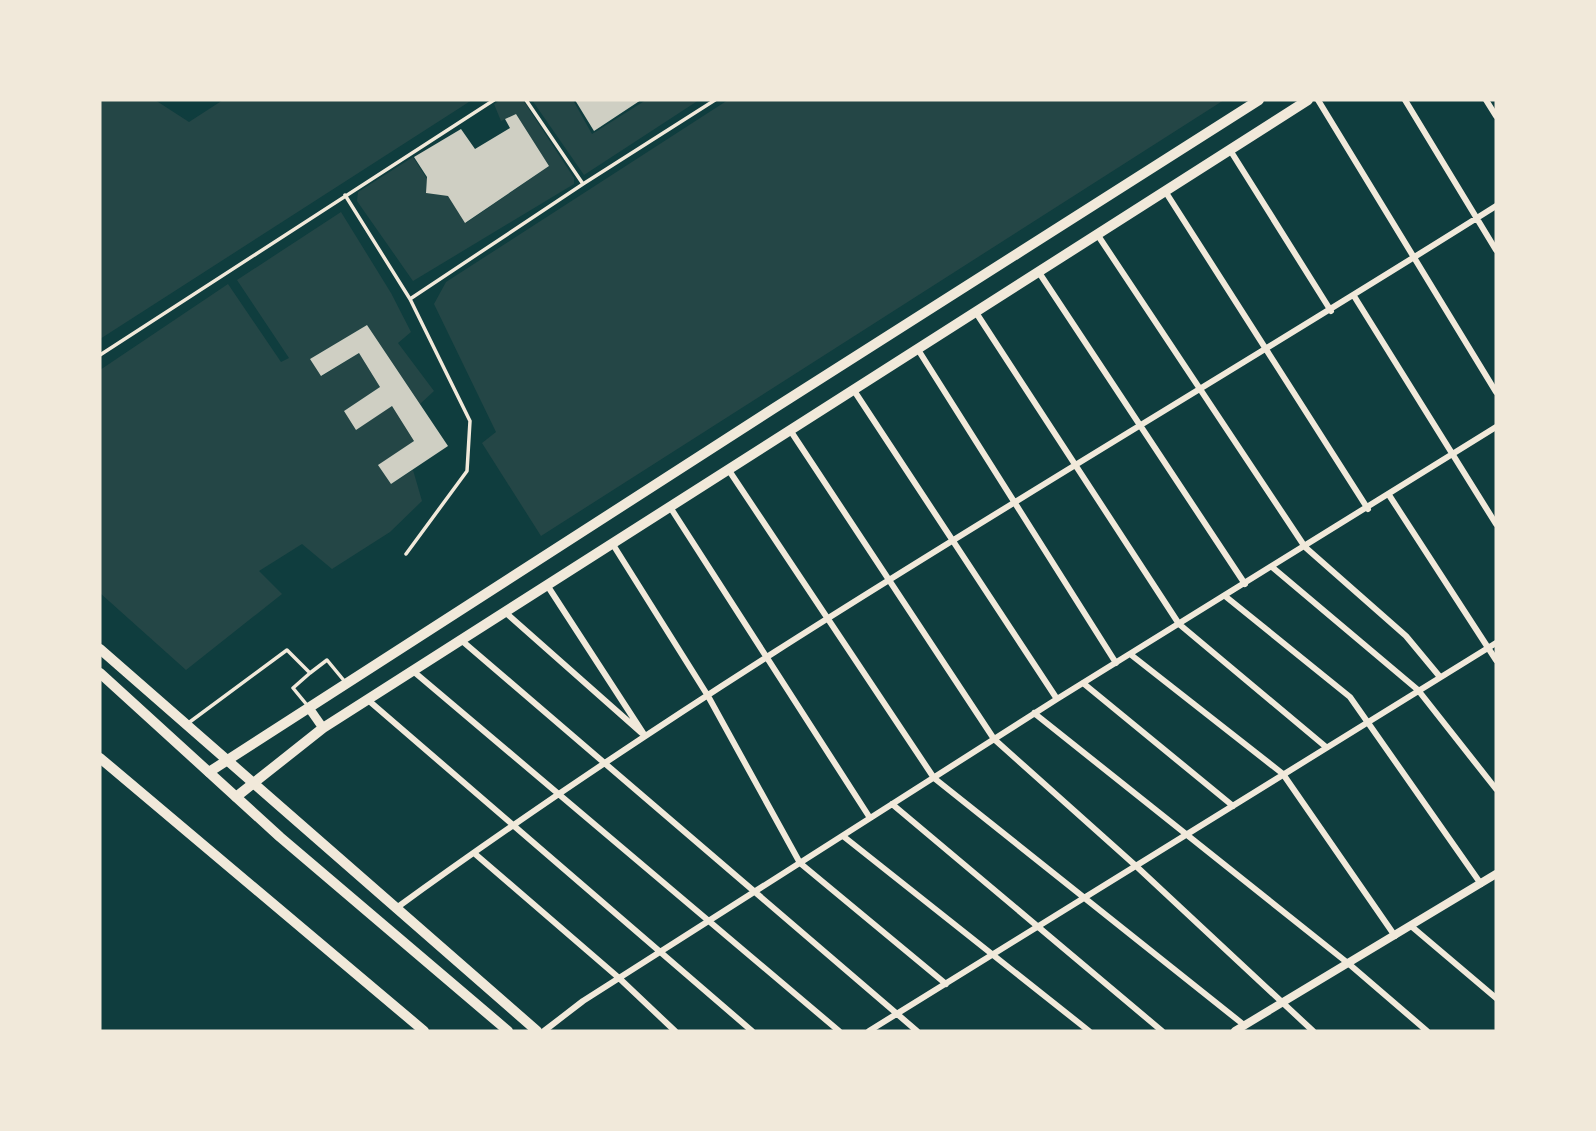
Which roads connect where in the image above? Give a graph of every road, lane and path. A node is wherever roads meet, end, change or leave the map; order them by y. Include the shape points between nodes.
1 (494, 100) edge
2 (526, 100) edge
3 (715, 100) edge
4 (1259, 100) edge
5 (1308, 100) edge
6 (1318, 100) edge
7 (1405, 100) edge
8 (1486, 100) edge
9 (1496, 116) edge
10 (1230, 150) junction
11 (583, 184) junction
12 (1165, 191) junction
13 (345, 195) junction
14 (1496, 206) edge
15 (1477, 219) junction
16 (1097, 234) junction
17 (1496, 250) edge
18 (1416, 257) junction
19 (1038, 271) junction
20 (1354, 296) junction
21 (411, 299) junction
22 (1331, 310) junction
23 (975, 311) junction
24 (917, 348) junction
25 (1267, 350) junction
26 (100, 355) edge
27 (853, 389) junction
28 (1201, 390) junction
29 (1496, 392) edge
30 (1140, 427) junction
31 (1496, 427) edge
32 (790, 429) junction
33 (1453, 455) junction
34 (1076, 466) junction
35 (728, 469) junction
36 (1389, 495) junction
37 (1015, 503) junction
38 (670, 506) junction
39 (1368, 509) junction
40 (1496, 524) edge
41 (953, 540) junction
42 (612, 543) junction
43 (1306, 547) junction
44 (406, 554) dead end
45 (1272, 568) junction
46 (890, 580) junction
47 (1245, 584) junction
48 (547, 585) junction
49 (1225, 596) junction
50 (505, 612) junction
51 (828, 620) junction
52 (1179, 624) junction
53 (461, 640) junction
54 (1496, 643) edge
55 (1489, 648) junction
56 (100, 649) edge
57 (1130, 654) junction
58 (767, 659) junction
59 (1496, 660) edge
60 (1116, 663) junction
61 (413, 671) junction
62 (100, 673) edge
63 (310, 673) junction
64 (1440, 677) junction
65 (347, 683) junction
66 (1083, 683) junction
67 (1419, 690) junction
68 (708, 696) junction
69 (1056, 699) junction
70 (368, 700) junction
71 (309, 708) junction
72 (1034, 713) junction
73 (1369, 720) junction
74 (186, 725) junction
75 (323, 728) junction
76 (645, 736) junction
77 (994, 739) junction
78 (1326, 747) junction
79 (100, 758) edge
80 (226, 761) junction
81 (605, 763) junction
82 (209, 772) junction
83 (1283, 774) junction
84 (933, 778) junction
85 (253, 785) junction
86 (1496, 789) edge
87 (557, 796) junction
88 (236, 797) junction
89 (892, 804) junction
90 (1233, 806) junction
91 (870, 818) junction
92 (514, 826) junction
93 (1186, 835) junction
94 (843, 836) junction
95 (474, 853) junction
96 (800, 863) junction
97 (1136, 866) junction
98 (1496, 874) edge
99 (1481, 884) junction
100 (756, 891) junction
101 (1085, 898) junction
102 (395, 909) junction
103 (708, 922) junction
104 (1411, 926) junction
105 (1038, 927) junction
106 (1395, 936) junction
107 (660, 953) junction
108 (993, 955) junction
109 (1349, 964) junction
110 (620, 978) junction
111 (946, 984) junction
112 (1496, 998) edge
113 (1281, 1003) junction
114 (897, 1014) junction
115 (1244, 1025) junction
116 (424, 1031) edge
117 (508, 1031) edge
118 (537, 1031) edge
119 (544, 1031) edge
120 (675, 1031) edge
121 (752, 1031) edge
122 (839, 1031) edge
123 (869, 1031) edge
124 (917, 1031) edge
125 (1089, 1031) edge
126 (1162, 1031) edge
127 (1235, 1031) edge
128 (1313, 1031) edge
129 (1427, 1031) edge

1 - 13 lane
2 - 11 lane
3 - 11 lane
4 - 65 main road
5 - 10 main road
6 - 18 street
7 - 15 street
8 - 9 street
10 - 12 main road
10 - 22 street
11 - 21 lane
12 - 16 main road
12 - 25 street
13 - 21 lane
13 - 26 lane
14 - 15 street
15 - 17 street
15 - 18 street
16 - 19 main road
16 - 28 street
18 - 20 street
18 - 29 street
19 - 23 main road
19 - 30 street
20 - 22 street
20 - 33 street
21 - 44 lane via 470,421 467,471
22 - 25 street
23 - 24 main road
23 - 34 street
24 - 27 main road
24 - 37 street
25 - 28 street
25 - 39 street
27 - 32 main road
27 - 41 street
28 - 30 street
28 - 43 street
30 - 34 street
30 - 47 street
31 - 33 street
32 - 35 main road
32 - 46 street
33 - 36 street
33 - 40 street
34 - 37 street
34 - 52 street
35 - 38 main road
35 - 51 street
36 - 39 street
36 - 55 street
37 - 41 street
37 - 60 street
38 - 42 main road
38 - 58 street
39 - 43 street
41 - 46 street
41 - 69 street
42 - 48 main road
42 - 68 street
43 - 45 street
43 - 64 street via 1406,636
45 - 47 street
45 - 67 street
46 - 51 street
46 - 77 street
47 - 49 street
48 - 50 main road
48 - 76 street
49 - 52 street
49 - 73 street via 1350,697
50 - 53 main road
50 - 76 street
51 - 58 street
51 - 84 street
52 - 57 street
52 - 78 street
53 - 61 main road
53 - 81 street
54 - 55 street
55 - 59 street
55 - 64 street
56 - 74 highway
57 - 60 street
57 - 83 street
58 - 68 street
58 - 91 street
60 - 66 street
61 - 70 main road
61 - 87 street
62 - 82 highway
63 - 65 lane via 327,660
63 - 71 lane via 293,688
63 - 74 lane via 287,650
64 - 67 street
65 - 71 main road
66 - 69 street
66 - 90 street
67 - 73 street
67 - 86 street
68 - 76 street
68 - 96 street
69 - 72 street
70 - 75 main road
70 - 92 street
71 - 75 main road
71 - 80 main road
72 - 77 street
72 - 93 street
73 - 78 street
73 - 99 street
74 - 80 highway
75 - 85 main road
76 - 81 street
77 - 84 street
77 - 97 street
78 - 83 street
79 - 116 highway
80 - 82 main road
80 - 85 highway
81 - 87 street
81 - 100 street
82 - 88 highway
83 - 90 street
83 - 106 street
84 - 89 street
84 - 101 street
85 - 88 main road
85 - 102 highway
87 - 92 street
87 - 103 street
88 - 117 highway
89 - 91 street
89 - 105 street
90 - 93 street
91 - 94 street
92 - 95 street
92 - 107 street
93 - 97 street
93 - 109 street
94 - 96 street
94 - 108 street
95 - 102 street
95 - 110 street
96 - 100 street
96 - 111 street
97 - 101 street
97 - 113 street
98 - 99 street
99 - 104 street
100 - 103 street
100 - 114 street
101 - 105 street
101 - 115 street
102 - 118 highway
103 - 107 street
103 - 122 street
104 - 106 street
104 - 112 street
105 - 108 street
105 - 126 street
106 - 109 street
107 - 110 street
107 - 121 street
108 - 111 street
108 - 125 street
109 - 113 street
109 - 129 street
110 - 119 street
110 - 120 street
111 - 114 street
113 - 115 street
113 - 128 street
114 - 123 street
114 - 124 street
115 - 127 street

